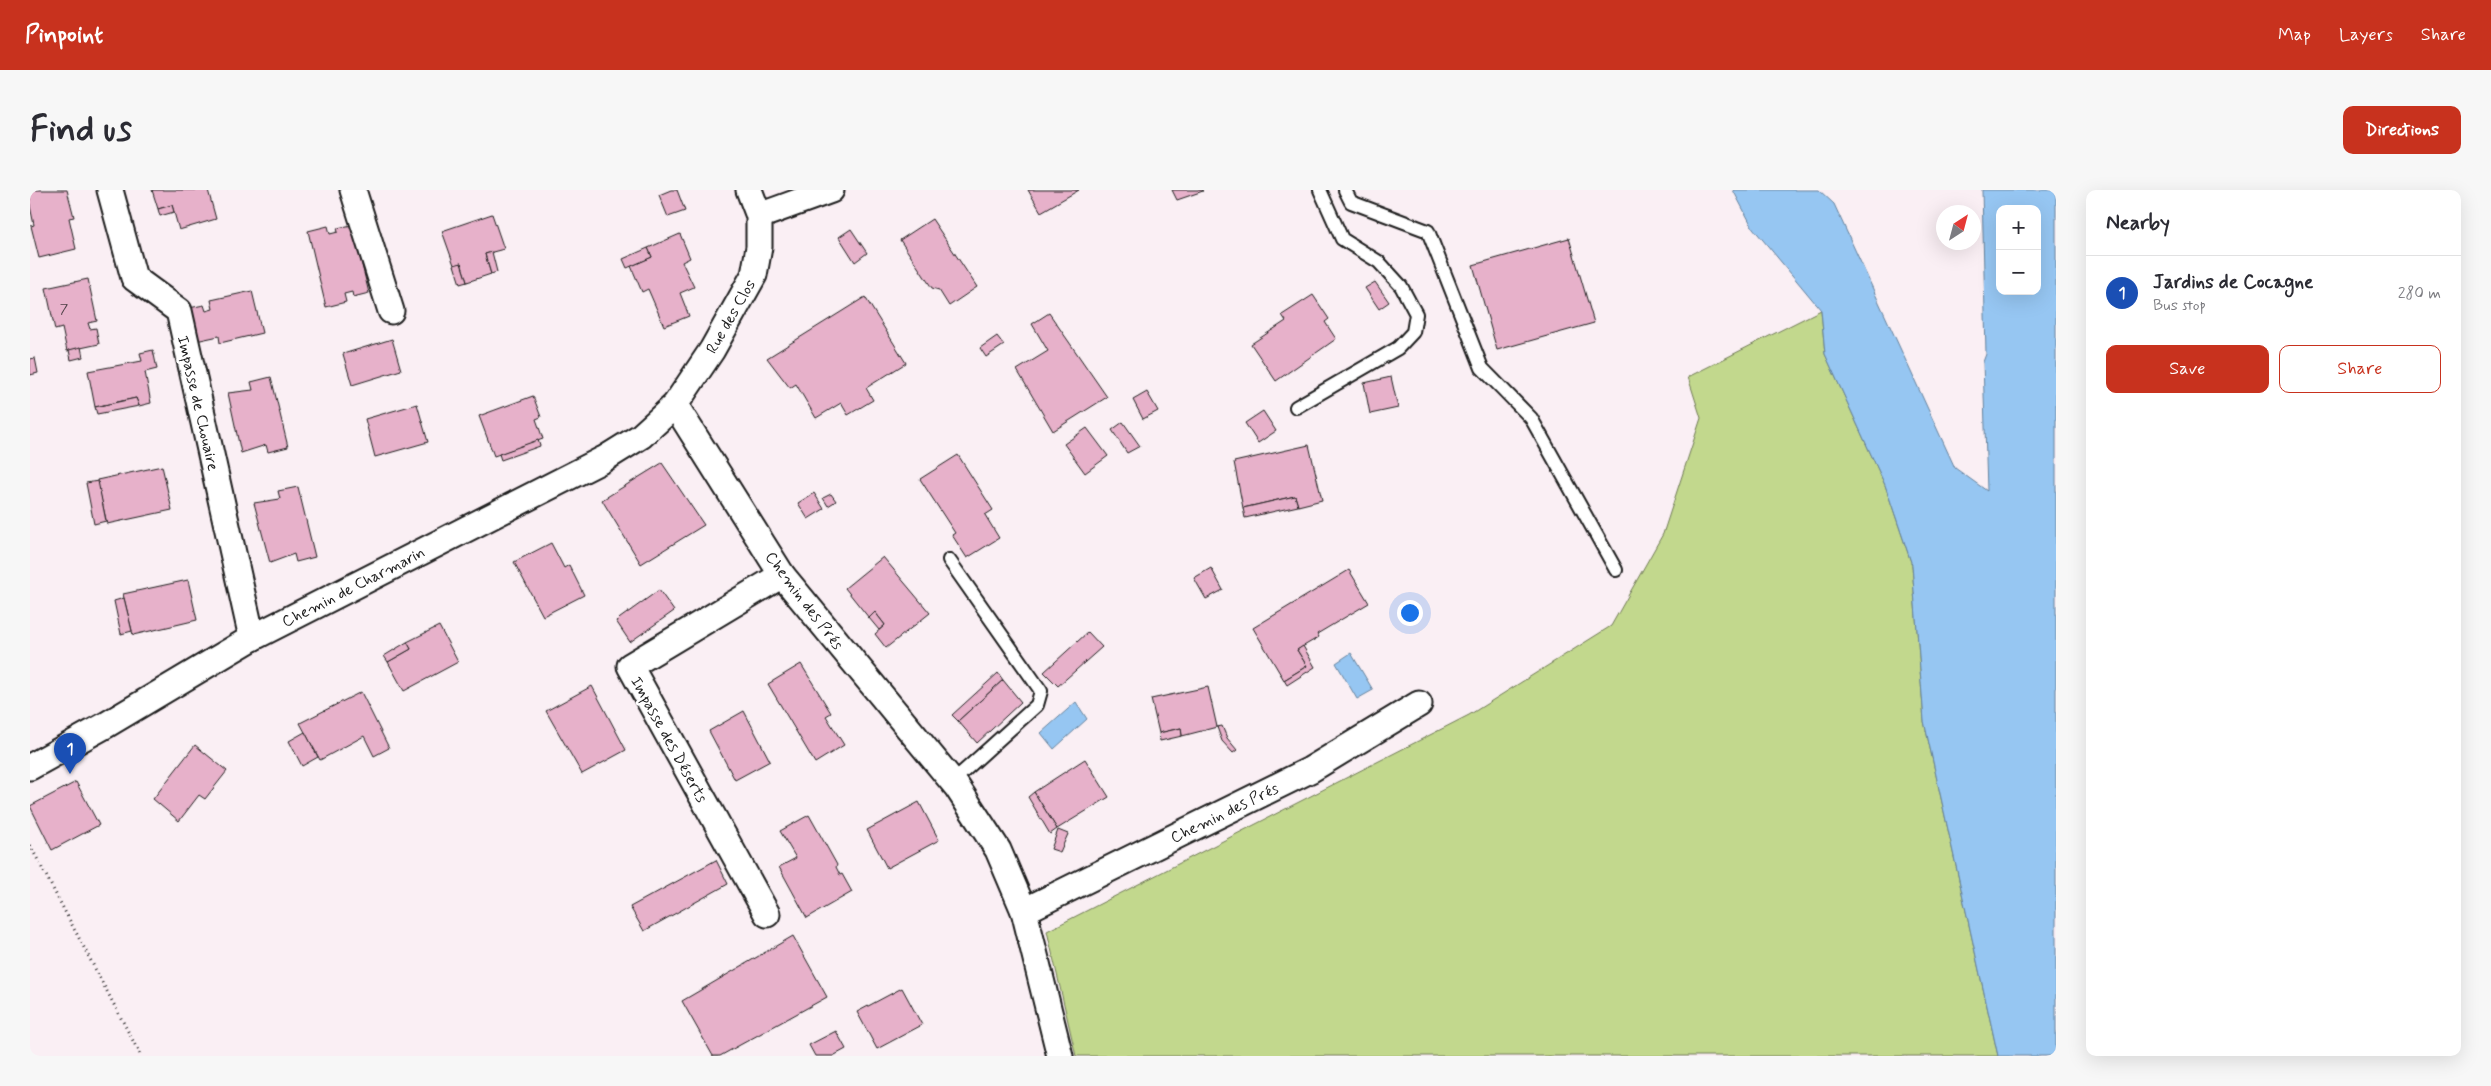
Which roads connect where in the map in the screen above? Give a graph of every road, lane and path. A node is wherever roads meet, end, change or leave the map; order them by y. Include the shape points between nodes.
1 (110, 190) edge
2 (353, 190) edge
3 (750, 190) edge
4 (831, 190) edge
5 (1320, 190) edge
6 (1346, 190) edge
7 (759, 216) junction
8 (391, 311) dead end
9 (675, 405) junction
10 (1296, 408) dead end
11 (949, 560) dead end
12 (1616, 570) dead end
13 (782, 575) junction
14 (252, 638) junction
15 (1419, 704) dead end
16 (30, 767) edge
17 (953, 782) junction
18 (30, 845) edge
19 (1024, 911) junction
20 (767, 914) dead end
21 (141, 1056) edge
22 (1060, 1056) edge

1 - 14 street, Impasse de Chouaire via 134,278 179,311
2 - 8 street
3 - 7 street, Rue des Clos
4 - 7 street
5 - 10 lane via 1342,239 1379,262 1401,286 1416,314 1413,332 1398,348
6 - 12 lane via 1351,202 1428,231 1482,368 1531,418
7 - 9 street, Rue des Clos via 760,247 754,275 712,350
9 - 13 street, Chemin des Prés
9 - 14 street, Chemin de Charmarin via 641,436 604,459
11 - 17 lane via 1041,691 1037,705
13 - 17 street, Chemin des Prés
13 - 20 street, Impasse des Déserts via 630,666
14 - 16 street, Chemin de Charmarin
15 - 19 street, Chemin des Prés via 1310,770
17 - 19 street, Chemin des Prés via 998,850
18 - 21 path
19 - 22 street, Chemin des Prés

